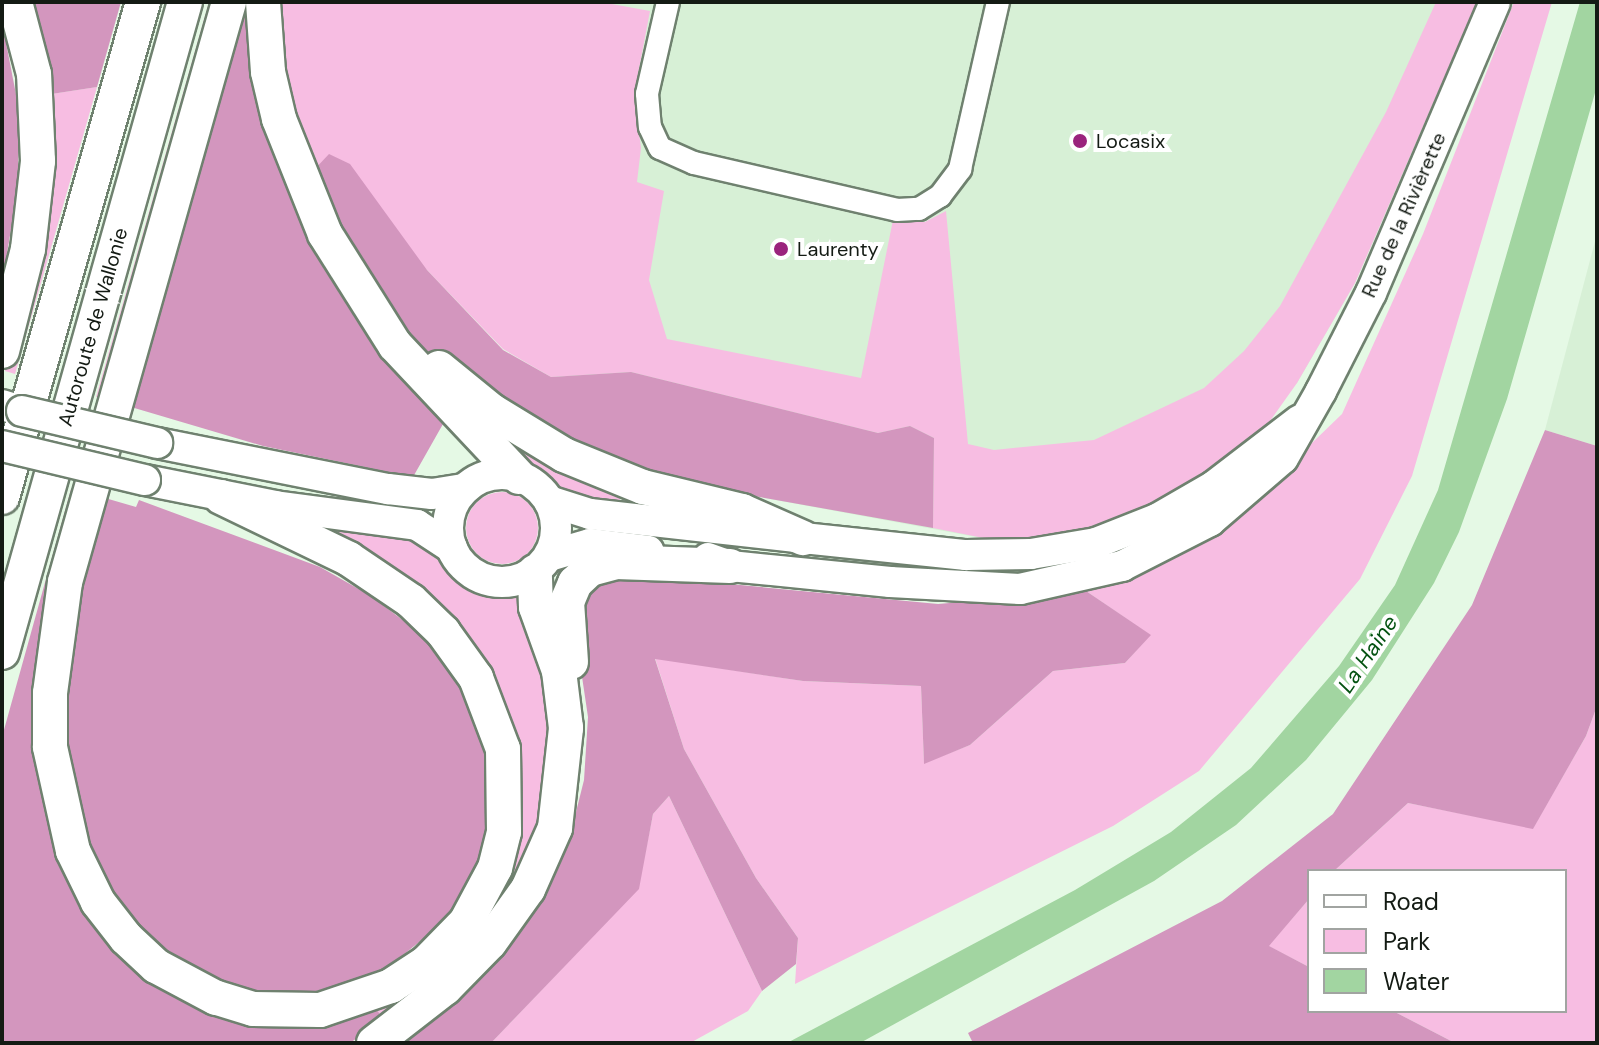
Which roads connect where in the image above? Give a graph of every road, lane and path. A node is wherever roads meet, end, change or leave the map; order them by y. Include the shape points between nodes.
1 (15, 2) edge
2 (143, 2) edge
3 (185, 2) edge
4 (229, 2) edge
5 (263, 2) edge
6 (668, 2) edge
7 (998, 2) edge
8 (1495, 2) edge
9 (342, 266) junction
10 (2, 351) edge
11 (9, 406) edge
12 (1300, 420) junction
13 (2, 446) edge
14 (519, 477) junction
15 (465, 489) junction
16 (2, 497) edge
17 (221, 497) junction
18 (549, 501) junction
19 (803, 538) junction
20 (452, 548) junction
21 (542, 564) junction
22 (730, 566) junction
23 (2, 652) edge
24 (566, 728) junction
25 (374, 1043) edge

1 - 10 highway via 34,74 38,161 28,249
2 - 16 highway, Autoroute de Wallonie
3 - 23 highway, Autoroute de Wallonie
4 - 17 highway via 68,569 53,656 50,747 73,851 98,902 126,938 156,966 216,998 262,1010 320,1010 400,981 443,949 466,922 495,868 504,832 503,749 476,678 443,632 411,601 349,559
5 - 9 highway via 268,72 279,119 308,199
6 - 7 street via 647,94 650,127 660,148 694,163 897,210 919,209 940,196 960,169
8 - 12 main road, Rue de la Rivièrette via 1371,293
9 - 14 highway via 395,345
9 - 19 highway via 443,371 527,433 604,473 742,511
11 - 15 main road, bridge via 157,443 388,489 432,494
12 - 19 main road via 1186,504 1096,543 992,555
12 - 22 main road, Rue de la Rivièrette via 1283,458 1236,502 1152,554 1092,576 1020,589 954,588
13 - 17 main road, bridge
14 - 15 main road via 495,474
14 - 18 main road
15 - 20 main road via 450,516
17 - 20 main road via 417,525
18 - 19 main road via 590,514
18 - 21 main road via 556,531
20 - 21 main road via 462,565 484,579 511,582
21 - 22 main road, Rue de la Rivièrette via 590,544 707,558
21 - 24 highway via 536,607 559,671
22 - 24 highway via 616,562 582,575 565,611 572,667
24 - 25 highway via 555,828 528,889 468,966

